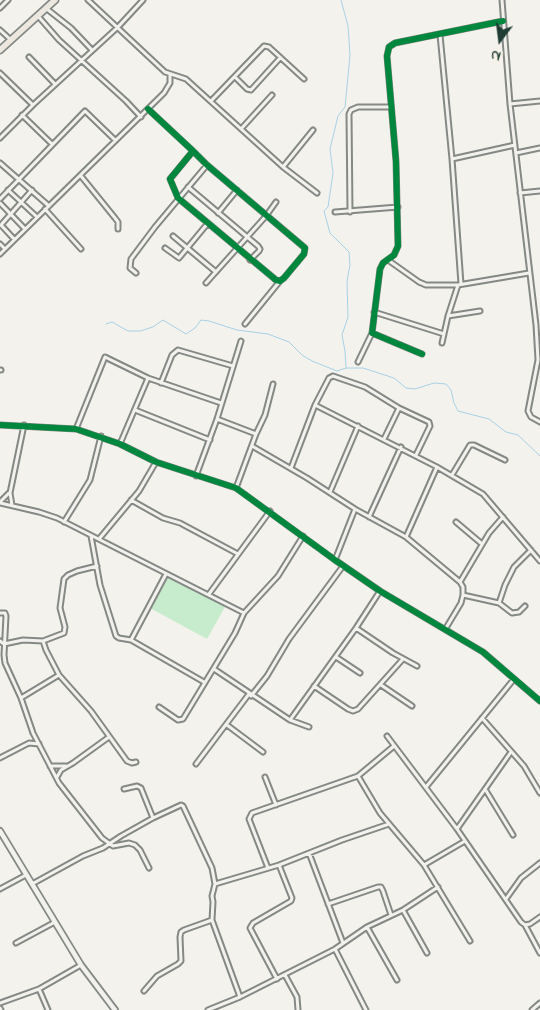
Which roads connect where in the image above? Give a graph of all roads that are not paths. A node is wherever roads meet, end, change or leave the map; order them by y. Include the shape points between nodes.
1 (8, 0) edge
2 (55, 0) edge
3 (88, 0) edge
4 (143, 0) edge
5 (502, 0) edge
6 (0, 8) edge
7 (46, 8) junction
8 (38, 16) junction
9 (503, 21) junction
10 (118, 27) junction
11 (0, 30) edge
12 (440, 35) junction
13 (12, 41) junction
14 (0, 50) edge
15 (92, 50) junction
16 (29, 57) dead end
17 (280, 58) junction
18 (81, 60) junction
19 (0, 73) edge
20 (170, 74) junction
21 (235, 77) junction
22 (304, 79) dead end
23 (55, 84) junction
24 (272, 95) dead end
25 (540, 101) edge
26 (211, 102) junction
27 (510, 104) junction
28 (33, 105) junction
29 (391, 107) junction
30 (148, 109) junction
31 (22, 115) junction
32 (140, 116) junction
33 (241, 129) junction
34 (313, 130) dead end
35 (0, 138) edge
36 (115, 140) junction
37 (52, 144) junction
38 (515, 144) junction
39 (540, 148) edge
40 (193, 151) junction
41 (516, 153) junction
42 (452, 159) junction
43 (0, 163) edge
44 (207, 165) junction
45 (283, 167) junction
46 (81, 176) junction
47 (18, 178) junction
48 (188, 187) junction
49 (8, 190) junction
50 (32, 190) junction
51 (237, 190) junction
52 (540, 191) edge
53 (317, 193) dead end
54 (520, 193) junction
55 (178, 198) junction
56 (0, 199) edge
57 (21, 202) junction
58 (276, 202) dead end
59 (0, 203) edge
60 (49, 206) junction
61 (398, 207) junction
62 (45, 209) junction
63 (335, 212) dead end
64 (350, 212) junction
65 (11, 213) junction
66 (218, 213) junction
67 (266, 216) junction
68 (37, 217) junction
69 (208, 224) junction
70 (25, 228) junction
71 (118, 229) dead end
72 (173, 236) dead end
73 (248, 237) junction
74 (14, 239) junction
75 (0, 244) edge
76 (164, 248) dead end
77 (187, 248) junction
78 (236, 248) junction
79 (5, 249) junction
80 (81, 249) dead end
81 (0, 254) edge
82 (250, 260) junction
83 (388, 260) junction
84 (216, 272) junction
85 (136, 273) dead end
86 (529, 273) junction
87 (280, 281) junction
88 (206, 283) dead end
89 (459, 284) junction
90 (480, 311) dead end
91 (374, 312) junction
92 (448, 316) junction
93 (245, 324) dead end
94 (372, 333) junction
95 (444, 334) junction
96 (242, 341) dead end
97 (442, 343) dead end
98 (422, 354) dead end
99 (539, 360) edge
100 (358, 362) dead end
101 (233, 366) junction
102 (148, 378) junction
103 (161, 382) junction
104 (273, 384) dead end
105 (221, 403) junction
106 (315, 405) junction
107 (398, 408) junction
108 (135, 410) junction
109 (217, 419) junction
110 (540, 422) edge
111 (0, 425) edge
112 (24, 425) junction
113 (358, 426) junction
114 (76, 429) junction
115 (256, 434) junction
116 (101, 436) junction
117 (384, 439) junction
118 (210, 440) junction
119 (120, 444) junction
120 (252, 446) junction
121 (401, 447) junction
122 (416, 455) junction
123 (505, 460) dead end
124 (156, 462) junction
125 (438, 466) junction
126 (291, 468) junction
127 (196, 476) junction
128 (452, 476) junction
129 (236, 488) junction
130 (330, 492) junction
131 (10, 493) junction
132 (131, 500) junction
133 (0, 503) edge
134 (12, 505) junction
135 (355, 509) junction
136 (270, 511) junction
137 (369, 517) junction
138 (503, 517) junction
139 (64, 522) junction
140 (456, 522) dead end
141 (91, 536) junction
142 (303, 536) junction
143 (406, 537) junction
144 (99, 539) junction
145 (482, 544) junction
146 (531, 550) junction
147 (238, 554) junction
148 (335, 560) junction
149 (540, 561) edge
150 (97, 566) junction
151 (343, 566) junction
152 (166, 574) junction
153 (460, 582) junction
154 (380, 591) junction
155 (209, 594) junction
156 (463, 595) junction
157 (499, 603) junction
158 (525, 606) dead end
159 (0, 613) edge
160 (244, 613) junction
161 (356, 628) junction
162 (446, 628) junction
163 (131, 640) junction
164 (0, 641) edge
165 (43, 641) junction
166 (4, 644) junction
167 (336, 657) junction
168 (404, 659) junction
169 (417, 666) dead end
170 (214, 669) junction
171 (360, 673) dead end
172 (59, 675) junction
173 (514, 679) junction
174 (204, 682) junction
175 (380, 685) junction
176 (314, 686) junction
177 (250, 695) junction
178 (21, 698) junction
179 (540, 701) edge
180 (412, 706) dead end
181 (159, 707) dead end
182 (482, 718) junction
183 (290, 720) junction
184 (227, 725) junction
185 (309, 727) dead end
186 (33, 732) junction
187 (386, 736) dead end
188 (109, 737) junction
189 (29, 743) junction
190 (40, 744) junction
191 (394, 746) junction
192 (263, 752) dead end
193 (511, 752) junction
194 (0, 758) edge
195 (136, 762) dead end
196 (196, 764) dead end
197 (50, 765) junction
198 (67, 766) junction
199 (358, 776) junction
200 (265, 777) dead end
201 (56, 778) junction
202 (426, 787) junction
203 (485, 788) junction
204 (124, 789) dead end
205 (540, 793) edge
206 (276, 805) junction
207 (153, 818) junction
208 (389, 824) junction
209 (457, 829) junction
210 (0, 831) edge
211 (513, 835) dead end
212 (465, 841) junction
213 (110, 844) junction
214 (309, 853) junction
215 (540, 863) edge
216 (279, 865) junction
217 (424, 865) junction
218 (149, 868) dead end
219 (268, 868) junction
220 (26, 875) junction
221 (32, 884) junction
222 (215, 884) junction
223 (438, 887) junction
224 (0, 889) edge
225 (506, 899) junction
226 (328, 904) junction
227 (403, 910) junction
228 (391, 915) junction
229 (540, 917) edge
230 (212, 920) junction
231 (55, 922) junction
232 (525, 924) junction
233 (367, 927) junction
234 (470, 941) dead end
235 (16, 943) dead end
236 (343, 943) junction
237 (335, 949) junction
238 (427, 953) dead end
239 (540, 953) edge
240 (81, 965) junction
241 (285, 975) junction
242 (278, 979) junction
243 (397, 980) dead end
244 (39, 989) junction
245 (144, 991) dead end
246 (240, 997) junction
247 (0, 1003) edge
248 (540, 1003) edge
249 (48, 1010) edge
250 (115, 1010) edge
251 (208, 1010) edge
252 (298, 1010) edge
253 (366, 1010) edge
254 (532, 1010) edge

1 - 6 street
2 - 7 main road
3 - 10 street
4 - 10 street
5 - 9 street
7 - 8 main road
7 - 15 street via 72,28
8 - 13 main road
8 - 18 street
9 - 12 street
9 - 27 street
10 - 15 street
10 - 20 street
11 - 13 street
12 - 29 street via 395,43 389,48
12 - 42 street
13 - 14 main road
15 - 18 street
16 - 23 street
17 - 21 street via 264,46
17 - 21 street via 251,90
17 - 22 street
18 - 23 street
18 - 32 street
19 - 28 street
20 - 26 street via 186,79
20 - 30 street via 169,86
21 - 26 street
23 - 28 street
24 - 33 street
25 - 27 street
26 - 33 street
27 - 38 street
28 - 31 street
29 - 61 street
29 - 64 street via 358,107 349,114
30 - 32 street
30 - 40 street
31 - 35 street
31 - 37 street
32 - 36 street
33 - 45 street
34 - 45 street
36 - 37 street via 85,111
36 - 46 street
37 - 47 street
38 - 41 street
38 - 42 street
39 - 41 street
40 - 44 street
40 - 55 street via 170,178
41 - 54 street
42 - 89 street
43 - 47 street
44 - 48 street
44 - 51 street
45 - 53 street
46 - 60 street
46 - 71 street via 118,222
47 - 49 street
47 - 50 street
48 - 55 street
48 - 66 street
49 - 56 street
49 - 57 street
50 - 57 street
50 - 60 street
51 - 66 street
51 - 67 street
52 - 54 street
54 - 86 street
55 - 69 street
55 - 85 street via 131,259 130,268
57 - 65 street
57 - 68 street
58 - 67 street
59 - 65 street
60 - 62 street
61 - 64 street
61 - 83 street via 398,246
62 - 68 street
62 - 80 street
63 - 64 street
65 - 70 street
65 - 74 street via 1,226
66 - 73 street
67 - 73 street
67 - 87 street via 306,251
68 - 70 street
69 - 77 street
69 - 78 street
70 - 74 street
72 - 77 street
73 - 78 street
73 - 82 street via 260,249
74 - 79 street
75 - 79 street
76 - 77 street via 178,258
77 - 84 street
78 - 82 street
78 - 84 street
79 - 81 street
82 - 87 street
83 - 89 street via 419,282
83 - 91 street via 380,269
84 - 88 street
86 - 89 street
86 - 99 street
87 - 93 street
89 - 92 street
90 - 92 street
91 - 94 street
91 - 95 street
92 - 95 street
94 - 98 street
94 - 100 street
95 - 97 street
96 - 101 street
99 - 110 street via 528,411
101 - 103 street via 178,350 172,355
101 - 105 street
102 - 103 street
102 - 108 street
102 - 114 street via 105,357
103 - 105 street
104 - 115 street
105 - 109 street
106 - 107 street via 333,376 364,388
106 - 113 street
106 - 126 street
107 - 117 street
107 - 122 street via 431,424
108 - 118 street
108 - 119 street
109 - 115 street
109 - 118 street
111 - 112 street
112 - 114 street
112 - 131 street
113 - 117 street
113 - 130 street
114 - 116 street
115 - 120 street
116 - 119 street
116 - 139 street via 90,480
117 - 121 street
118 - 127 street
119 - 124 street
120 - 126 street
120 - 129 street
121 - 122 street
121 - 137 street
122 - 125 street
123 - 128 street via 470,445
124 - 127 street
124 - 132 street
125 - 128 street
125 - 143 street
126 - 130 street
127 - 129 street
128 - 138 street via 483,494
129 - 136 street
130 - 135 street
131 - 133 street
131 - 134 street
132 - 144 street
132 - 147 street
133 - 134 street
134 - 139 street
135 - 137 street
135 - 148 street
136 - 142 street
136 - 147 street
137 - 143 street
138 - 145 street
138 - 146 street
139 - 141 street
140 - 145 street
141 - 144 street
141 - 150 street
142 - 148 street
142 - 160 street via 278,576
143 - 153 street
144 - 152 street
145 - 153 street
146 - 149 street
146 - 157 street via 514,567
147 - 155 street
148 - 151 street
150 - 163 street via 116,636
150 - 165 street via 77,571 64,579 60,608 65,631
151 - 154 street
151 - 177 street via 289,639 267,676
152 - 155 street
152 - 163 street
153 - 156 street
154 - 161 street
154 - 162 street
155 - 160 street
156 - 157 street
156 - 162 street
157 - 158 street via 512,613 520,612
159 - 166 street via 6,616
160 - 170 street
161 - 167 street
161 - 168 street
162 - 173 street via 483,652
163 - 174 street
164 - 166 street
165 - 166 street via 23,640
165 - 172 street
166 - 178 street via 6,664
167 - 171 street
167 - 176 street
168 - 169 street
168 - 175 street
170 - 174 street
170 - 177 street
172 - 178 street
172 - 188 street
173 - 179 street
173 - 182 street
174 - 181 street via 182,720
175 - 176 street via 358,709 353,710
175 - 180 street
176 - 183 street
177 - 183 street
177 - 184 street
178 - 186 street
182 - 193 street
182 - 202 street
183 - 185 street
184 - 192 street
184 - 196 street
186 - 189 street
186 - 190 street
187 - 191 street
188 - 195 street via 127,762
188 - 198 street
189 - 190 street
189 - 194 street
190 - 197 street
191 - 199 street
191 - 202 street
193 - 203 street
193 - 205 street via 524,766
197 - 198 street
197 - 201 street
198 - 201 street
199 - 206 street
199 - 208 street
200 - 206 street
201 - 213 street via 95,830
202 - 209 street
203 - 209 street
203 - 211 street
204 - 207 street via 141,788
206 - 219 street via 249,817
207 - 213 street
207 - 222 street via 183,806 212,868
208 - 214 street
208 - 217 street
209 - 212 street
210 - 220 street
212 - 217 street
212 - 225 street
213 - 218 street via 118,846 129,842 135,845
213 - 221 street
214 - 216 street
214 - 226 street
215 - 225 street via 520,878
216 - 219 street
216 - 242 street via 291,901 253,923 250,928
217 - 223 street
219 - 222 street
220 - 221 street
220 - 224 street
221 - 231 street
222 - 230 street
223 - 227 street
223 - 234 street
225 - 232 street
226 - 228 street via 378,886
226 - 236 street
227 - 228 street
227 - 238 street
228 - 233 street
229 - 232 street
230 - 245 street via 181,932 181,961 158,976
230 - 246 street
231 - 235 street
231 - 240 street
232 - 239 street
233 - 236 street
233 - 243 street
236 - 237 street
237 - 241 street
237 - 253 street
240 - 244 street
240 - 250 street
241 - 242 street
241 - 252 street via 297,997
242 - 246 street
244 - 247 street
244 - 249 street
246 - 251 street
248 - 254 street

